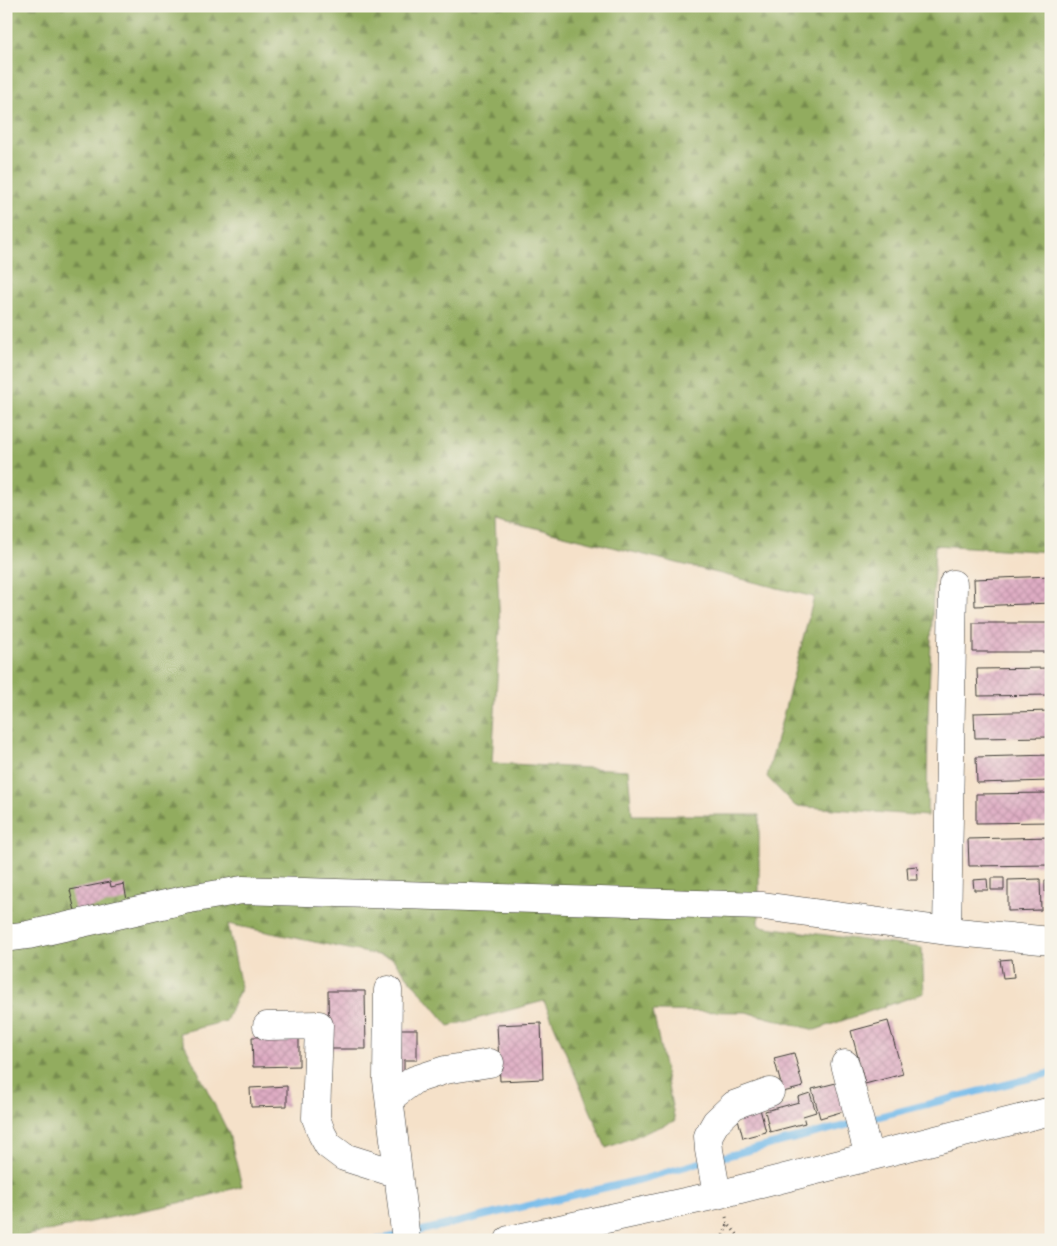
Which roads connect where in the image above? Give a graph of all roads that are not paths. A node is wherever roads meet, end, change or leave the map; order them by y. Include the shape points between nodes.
1 (953, 584) dead end
2 (947, 931) junction
3 (6, 938) edge
4 (1051, 941) edge
5 (388, 990) dead end
6 (267, 1026) dead end
7 (490, 1063) dead end
8 (845, 1064) dead end
9 (770, 1092) dead end
10 (390, 1098) junction
11 (1051, 1111) edge
12 (869, 1157) junction
13 (713, 1173) junction
14 (398, 1174) junction
15 (406, 1240) edge
16 (509, 1240) edge

1 - 2 street
2 - 3 street via 763,906 242,890
2 - 4 street
5 - 10 street via 387,1080
6 - 14 street via 319,1025 316,1118 322,1134 328,1144 344,1157
7 - 10 street via 444,1070 414,1080
8 - 12 street
9 - 13 street via 734,1105 716,1122 708,1136
10 - 14 street
11 - 12 street
12 - 13 street
13 - 16 street
14 - 15 street

